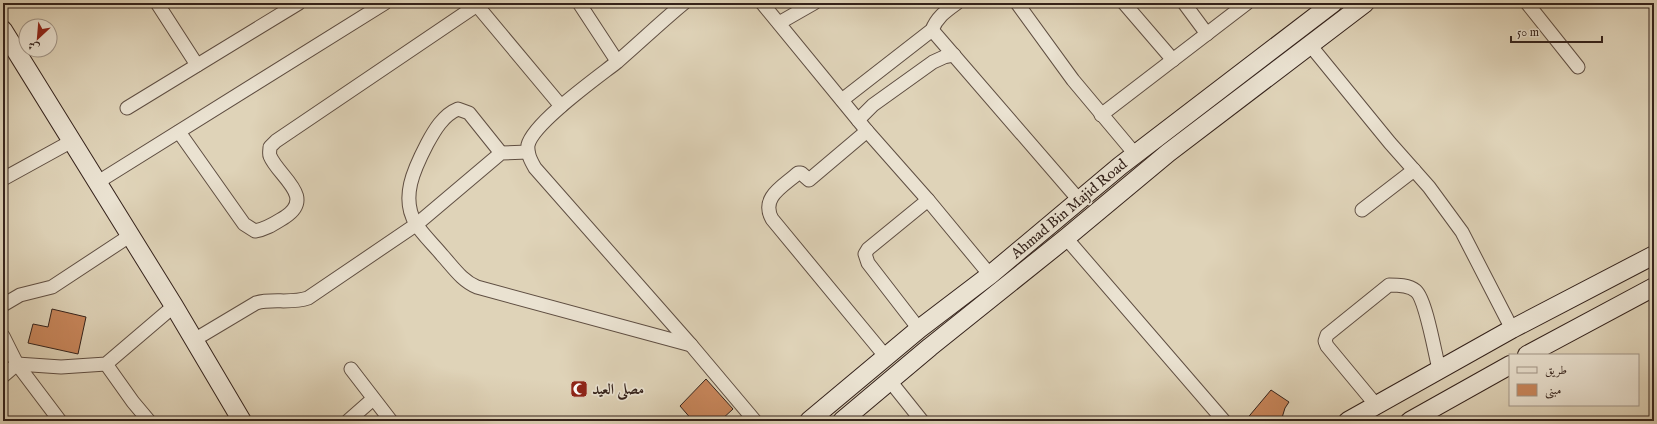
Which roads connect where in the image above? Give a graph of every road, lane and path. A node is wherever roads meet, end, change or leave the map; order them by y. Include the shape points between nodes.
1 (157, 3) edge
2 (299, 3) edge
3 (385, 3) edge
4 (580, 3) edge
5 (684, 3) edge
6 (762, 3) edge
7 (814, 3) edge
8 (957, 3) edge
9 (1017, 3) edge
10 (1124, 3) edge
11 (1184, 3) edge
12 (1247, 3) edge
13 (1333, 3) edge
14 (1365, 3) edge
15 (1526, 3) edge
16 (477, 4) edge
17 (779, 23) junction
18 (3, 30) edge
19 (932, 30) junction
20 (1207, 34) junction
21 (1310, 45) junction
22 (954, 55) junction
23 (1173, 60) junction
24 (617, 61) junction
25 (197, 65) junction
26 (1578, 67) dead end
27 (842, 100) junction
28 (561, 106) junction
29 (127, 108) dead end
30 (1101, 115) junction
31 (858, 120) junction
32 (867, 131) junction
33 (179, 132) junction
34 (72, 141) junction
35 (528, 152) junction
36 (500, 153) junction
37 (1135, 154) junction
38 (1414, 170) junction
39 (3, 179) edge
40 (98, 182) junction
41 (928, 200) junction
42 (1080, 200) junction
43 (1362, 210) dead end
44 (416, 224) junction
45 (131, 235) junction
46 (1066, 238) junction
47 (1654, 255) edge
48 (990, 275) junction
49 (1654, 287) edge
50 (3, 304) edge
51 (174, 306) junction
52 (1512, 328) junction
53 (919, 329) junction
54 (3, 336) edge
55 (194, 340) junction
56 (691, 345) junction
57 (1529, 354) edge
58 (886, 357) junction
59 (17, 364) junction
60 (106, 364) junction
61 (1509, 365) edge
62 (351, 368) dead end
63 (1439, 369) junction
64 (3, 376) edge
65 (890, 381) junction
66 (373, 399) junction
67 (1376, 405) junction
68 (848, 419) edge
69 (60, 421) edge
70 (149, 421) edge
71 (242, 421) edge
72 (348, 421) edge
73 (391, 421) edge
74 (755, 421) edge
75 (809, 421) edge
76 (922, 421) edge
77 (1224, 421) edge
78 (1348, 421) edge
79 (1410, 421) edge

1 - 25 street
2 - 25 street
3 - 33 street
4 - 24 street
5 - 24 street
6 - 17 street
7 - 17 street
8 - 19 street via 941,14
9 - 30 street
10 - 23 street
11 - 20 street
12 - 20 street
13 - 37 main road, Ahmad Bin Majid Road
14 - 21 main road, Ahmad Bin Majid Road
15 - 26 street
16 - 28 street
16 - 33 street via 270,147 270,156 296,192 297,201 293,212 265,229 255,231 244,224
17 - 27 street
18 - 34 main road
19 - 22 street
19 - 27 street
20 - 23 street
21 - 38 street
21 - 46 main road, Ahmad Bin Majid Road via 1168,153
22 - 31 street via 933,62 873,105
22 - 42 street
23 - 30 street
24 - 28 street
25 - 29 street
27 - 31 street
28 - 35 street via 528,144
30 - 37 street
31 - 32 street
32 - 41 street
32 - 58 street via 809,180 798,173 773,196 768,208 772,219
33 - 40 street
34 - 39 street
34 - 40 main road
35 - 36 street
35 - 56 street via 535,168
36 - 44 street
36 - 44 street via 469,113 458,109 452,111 436,128 412,178 408,195 409,208
37 - 42 main road, Ahmad Bin Majid Road
38 - 43 street
38 - 52 street via 1462,232
40 - 45 main road
41 - 48 street
41 - 53 street via 865,254 868,263
42 - 48 main road, Ahmad Bin Majid Road
44 - 55 street via 308,298 256,303
44 - 56 street via 470,284
45 - 50 street via 52,287 20,295
45 - 51 main road
46 - 65 main road, Ahmad Bin Majid Road
46 - 77 street
47 - 52 main road
48 - 53 main road, Ahmad Bin Majid Road
49 - 57 main road
51 - 55 main road
51 - 60 street
52 - 63 main road
53 - 58 main road, Ahmad Bin Majid Road
54 - 59 street
55 - 71 main road
56 - 74 street
58 - 75 main road, Ahmad Bin Majid Road
59 - 60 street via 61,367
59 - 64 street
59 - 69 street
60 - 70 street
61 - 79 main road
62 - 66 street
63 - 67 main road
63 - 67 street via 1422,303 1416,291 1389,285 1327,335 1325,341
65 - 68 main road, Ahmad Bin Majid Road
65 - 76 street
66 - 72 street
66 - 73 street
67 - 78 main road

